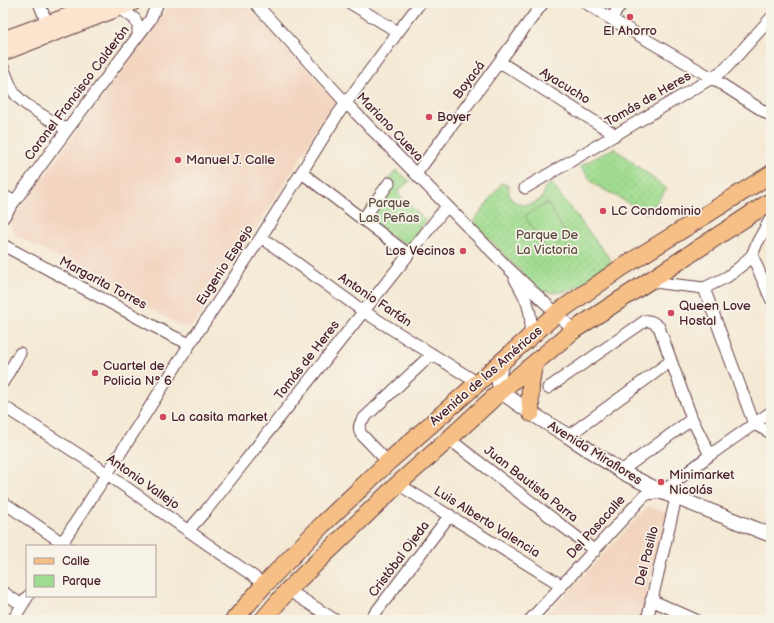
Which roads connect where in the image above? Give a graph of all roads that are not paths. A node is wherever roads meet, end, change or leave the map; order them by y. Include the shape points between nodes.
1 (39, 3) edge
2 (103, 3) edge
3 (158, 3) edge
4 (255, 3) edge
5 (350, 3) edge
6 (420, 3) edge
7 (543, 3) edge
8 (586, 3) edge
9 (622, 3) edge
10 (126, 6) edge
11 (611, 18) junction
12 (771, 18) edge
13 (47, 23) junction
14 (398, 32) junction
15 (138, 36) junction
16 (3, 39) edge
17 (3, 53) edge
18 (500, 62) junction
19 (3, 67) edge
20 (712, 78) junction
21 (346, 103) junction
22 (771, 116) edge
23 (67, 130) junction
24 (616, 134) junction
25 (302, 173) junction
26 (416, 174) junction
27 (771, 174) edge
28 (388, 183) dead end
29 (525, 188) dead end
30 (3, 195) edge
31 (771, 201) edge
32 (14, 202) junction
33 (447, 206) junction
34 (3, 218) edge
35 (771, 218) edge
36 (363, 220) junction
37 (261, 237) junction
38 (3, 245) edge
39 (408, 254) junction
40 (752, 255) junction
41 (508, 268) junction
42 (649, 280) junction
43 (704, 288) junction
44 (771, 299) edge
45 (363, 311) junction
46 (557, 314) junction
47 (574, 330) junction
48 (525, 342) junction
49 (190, 344) junction
50 (20, 353) dead end
51 (432, 354) junction
52 (506, 358) junction
53 (671, 360) junction
54 (534, 364) junction
55 (3, 382) edge
56 (478, 383) junction
57 (548, 388) dead end
58 (501, 391) junction
59 (3, 406) edge
60 (771, 412) edge
61 (531, 413) junction
62 (692, 419) junction
63 (754, 424) junction
64 (771, 433) edge
65 (568, 436) junction
66 (449, 439) junction
67 (710, 455) junction
68 (388, 462) junction
69 (621, 471) junction
70 (107, 474) junction
71 (398, 484) junction
72 (662, 492) junction
73 (676, 498) junction
74 (3, 502) edge
75 (450, 515) junction
76 (188, 531) junction
77 (771, 535) edge
78 (63, 545) edge
79 (595, 551) junction
80 (264, 585) junction
81 (561, 585) junction
82 (288, 590) junction
83 (3, 592) edge
84 (651, 600) junction
85 (25, 601) edge
86 (13, 620) edge
87 (234, 620) edge
88 (263, 620) edge
89 (335, 620) edge
90 (370, 620) edge
91 (530, 620) edge
92 (647, 620) edge
93 (696, 620) edge

1 - 13 street
2 - 13 main road
3 - 15 street, Coronel Francisco Calderón
4 - 21 street, Mariano Cueva
5 - 14 street
6 - 14 street, Eugenio Espejo
7 - 18 street, Boyacá
8 - 11 street
9 - 11 street
10 - 15 street via 138,26
10 - 17 main road
11 - 20 street
12 - 20 street, Tomás de Heres via 726,68
13 - 16 main road
14 - 21 street, Eugenio Espejo
15 - 23 street, Coronel Francisco Calderón
18 - 24 street, Ayacucho
18 - 26 street, Boyacá
19 - 23 street via 19,99
20 - 22 street
20 - 24 street, Tomás de Heres
21 - 25 street, Eugenio Espejo
21 - 26 street, Mariano Cueva
23 - 32 street, Coronel Francisco Calderón
24 - 29 street, Tomás de Heres
25 - 36 street
25 - 37 street, Eugenio Espejo
26 - 33 street, Mariano Cueva
27 - 46 main road, Avenida de las Américas via 621,268
28 - 36 street
30 - 32 street
31 - 42 main road, Avenida de las Américas
32 - 34 street, Coronel Francisco Calderón
33 - 39 street, Tomás de Heres
33 - 41 street, Mariano Cueva
35 - 40 street
36 - 39 street
37 - 45 street, Antonio Farfán
37 - 49 street, Eugenio Espejo
38 - 49 street, Margarita Torres via 170,336
39 - 45 street, Tomás de Heres
40 - 43 street via 742,266
40 - 44 street
41 - 46 street, Mariano Cueva
41 - 48 street, Mariano Cueva via 528,306 531,327
42 - 43 street
42 - 47 main road, Avenida de las Américas
43 - 63 street
45 - 51 street, Antonio Farfán
45 - 76 street, Tomás de Heres
46 - 47 street, Mariano Cueva
46 - 48 main road, Avenida de las Américas
47 - 54 main road, Avenida de las Américas
48 - 52 main road, Avenida de las Américas
49 - 70 street, Eugenio Espejo
50 - 55 street
51 - 56 street, Antonio Farfán
51 - 68 street via 360,424 361,434
52 - 56 main road, Avenida de las Américas
52 - 58 street via 500,369
53 - 57 street via 658,327 649,320
53 - 62 street
53 - 65 street
54 - 58 main road, Avenida de las Américas
54 - 61 main road via 530,391
56 - 68 main road, Avenida de las Américas
58 - 61 street, Avenida Miraflores
58 - 66 main road, Avenida de las Américas
59 - 70 street, Antonio Vallejo
60 - 63 street, Del Pasacalle
61 - 65 street, Avenida Miraflores
62 - 67 street
62 - 69 street
63 - 64 street
63 - 67 street, Del Pasacalle
65 - 69 street, Avenida Miraflores
66 - 71 main road, Avenida de las Américas
66 - 79 street, Juan Bautista Parra
67 - 72 street, Del Pasacalle
68 - 80 main road, Avenida de las Américas
69 - 72 street, Avenida Miraflores
70 - 76 street, Antonio Vallejo
70 - 78 street, Eugenio Espejo
71 - 75 street, Luis Alberto Valencia
71 - 82 main road, Avenida de las Américas
72 - 73 street, Avenida Miraflores
72 - 79 street, Del Pasacalle via 644,496
73 - 77 street, Avenida Miraflores
73 - 84 street, Del Pasillo
74 - 78 street
75 - 81 street, Luis Alberto Valencia
75 - 90 street, Cristóbal Ojeda
76 - 80 street, Antonio Vallejo
79 - 81 street, Del Pasacalle
80 - 87 main road, Avenida de las Américas
81 - 91 street, Del Pasacalle
82 - 88 main road, Avenida de las Américas
82 - 89 street
83 - 85 street
84 - 92 street, Del Pasillo
84 - 93 street
85 - 86 street

